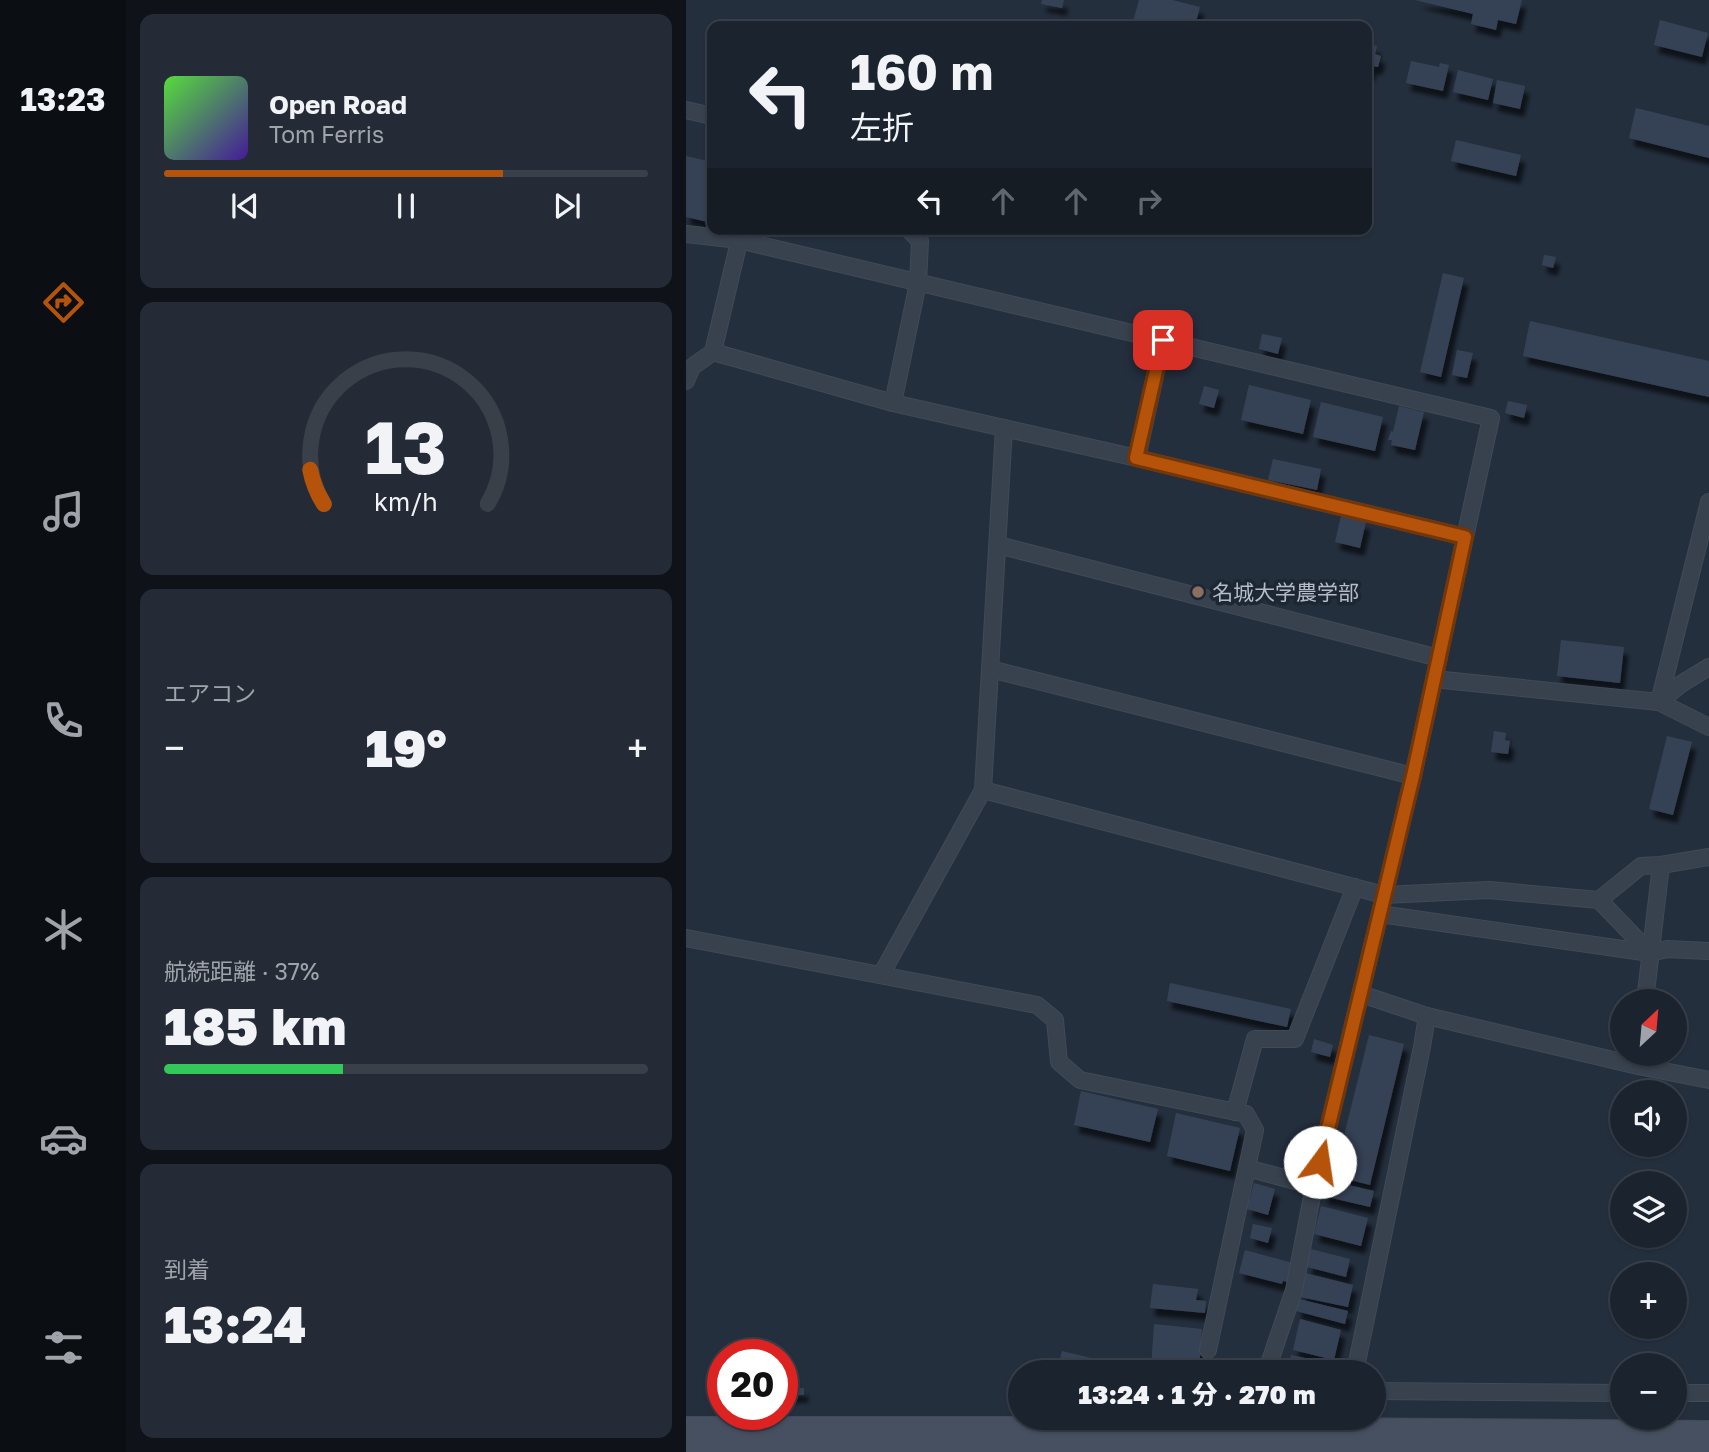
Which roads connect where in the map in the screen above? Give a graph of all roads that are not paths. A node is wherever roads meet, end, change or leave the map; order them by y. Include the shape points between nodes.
1 (686, 110) edge
2 (707, 115) edge
3 (686, 234) edge
4 (707, 234) edge
5 (740, 235) edge
6 (914, 235) edge
7 (918, 283) junction
8 (1163, 340) junction
9 (713, 352) junction
10 (686, 381) edge
11 (892, 403) junction
12 (1004, 428) junction
13 (1136, 458) junction
14 (1709, 502) edge
15 (1465, 537) junction
16 (998, 545) junction
17 (1439, 658) junction
18 (1709, 667) edge
19 (990, 669) junction
20 (1434, 678) junction
21 (1659, 702) junction
22 (1709, 727) edge
23 (1413, 776) junction
24 (983, 790) junction
25 (1709, 857) edge
26 (1661, 865) junction
27 (1355, 887) junction
28 (1384, 895) junction
29 (1599, 900) junction
30 (1380, 914) junction
31 (686, 938) edge
32 (1709, 951) edge
33 (1650, 953) junction
34 (881, 975) junction
35 (1646, 989) edge
36 (1361, 993) junction
37 (1427, 1016) junction
38 (1709, 1080) edge
39 (1235, 1112) junction
40 (1247, 1168) junction
41 (1314, 1186) junction
42 (1208, 1350) dead end
43 (1269, 1360) edge
44 (1357, 1360) edge
45 (1386, 1391) edge
46 (1610, 1392) edge
47 (1687, 1393) edge
48 (1709, 1393) edge
49 (686, 1436) edge
50 (1709, 1440) edge

1 - 2 lane
3 - 4 lane
5 - 7 lane
5 - 9 lane
6 - 7 lane via 920,241
7 - 8 lane
7 - 11 lane
8 - 13 lane
8 - 15 lane via 1491,418
9 - 10 lane via 692,367
9 - 11 lane
11 - 12 lane
12 - 13 lane
12 - 16 lane
13 - 15 lane
14 - 21 lane
15 - 17 lane
16 - 17 lane
16 - 19 lane
17 - 20 lane
18 - 21 lane
19 - 23 lane
19 - 24 lane
20 - 21 lane
20 - 23 lane
21 - 22 lane
23 - 28 lane
24 - 27 lane
24 - 34 lane
25 - 26 lane
26 - 29 lane via 1641,866
26 - 33 lane
27 - 28 lane
27 - 39 lane via 1295,1040 1255,1039
28 - 29 lane via 1489,890
28 - 30 lane
29 - 33 lane
30 - 33 lane
30 - 36 lane
31 - 34 lane
32 - 33 lane via 1667,948
33 - 35 lane
34 - 39 lane via 1038,1005 1055,1020 1059,1062 1080,1080
36 - 37 lane
36 - 41 lane
37 - 38 lane
37 - 44 lane
39 - 40 lane via 1247,1114 1255,1130
40 - 41 lane
40 - 42 lane
41 - 43 lane via 1294,1290
45 - 46 lane
47 - 48 lane
49 - 50 main road

